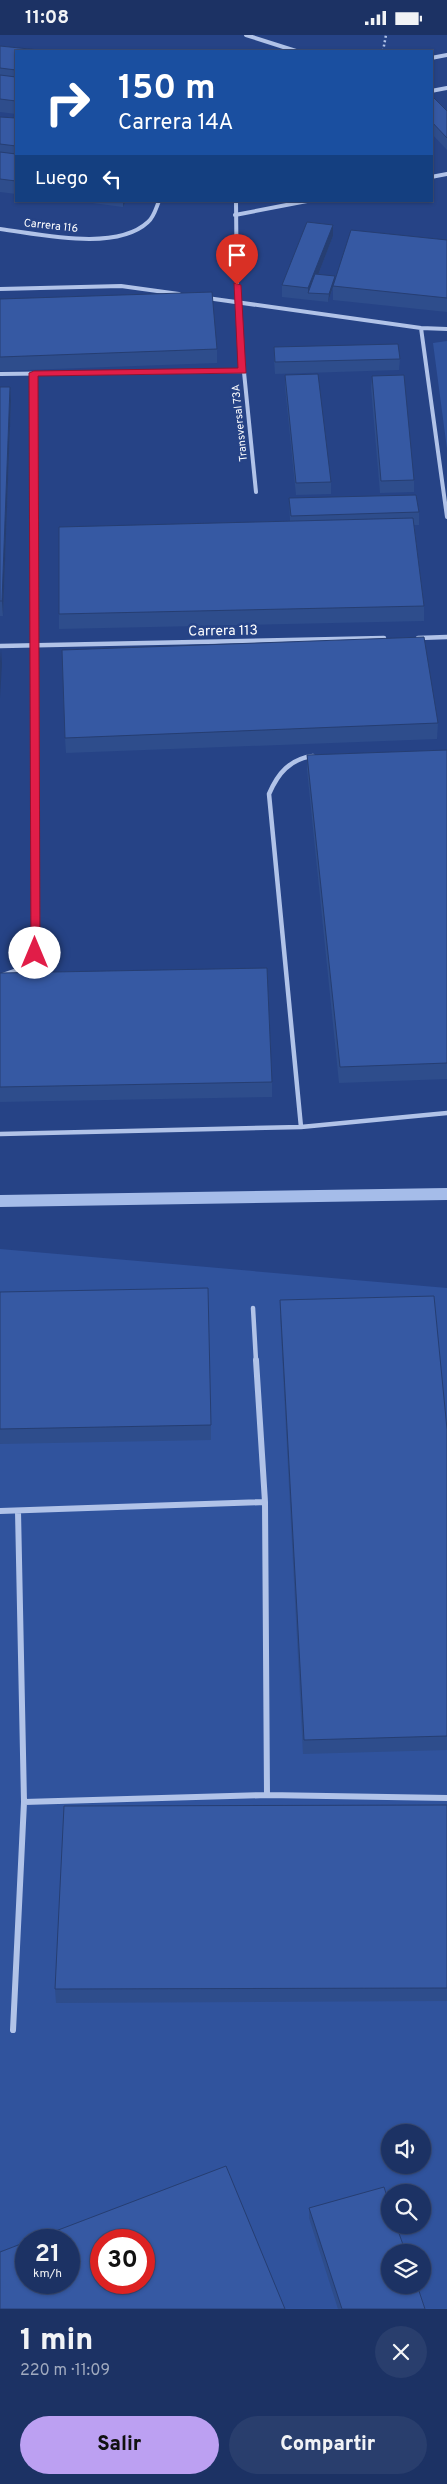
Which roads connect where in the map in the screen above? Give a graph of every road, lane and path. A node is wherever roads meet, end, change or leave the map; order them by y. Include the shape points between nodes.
1 (246, 35) edge
2 (386, 35) edge
3 (293, 50) edge
4 (383, 50) edge
5 (447, 55) edge
6 (433, 58) edge
7 (447, 88) edge
8 (433, 91) edge
9 (447, 174) edge
10 (433, 177) edge
11 (158, 202) edge
12 (236, 202) edge
13 (303, 202) edge
14 (235, 215) junction
15 (0, 229) edge
16 (0, 289) edge
17 (189, 295) edge
18 (198, 297) edge
19 (237, 302) junction
20 (421, 328) junction
21 (447, 329) edge
22 (243, 371) junction
23 (34, 373) junction
24 (0, 374) edge
25 (445, 488) edge
26 (256, 492) dead end
27 (447, 517) edge
28 (447, 637) edge
29 (388, 638) edge
30 (408, 638) edge
31 (0, 645) edge
32 (35, 645) junction
33 (319, 756) edge
34 (0, 976) edge
35 (447, 1113) edge
36 (301, 1127) junction
37 (0, 1134) edge
38 (252, 1308) dead end
39 (266, 1502) junction
40 (0, 1511) edge
41 (18, 1511) junction
42 (267, 1795) junction
43 (447, 1798) edge
44 (24, 1802) junction
45 (13, 2030) dead end

1 - 3 street
2 - 4 path
5 - 6 street
7 - 8 street
9 - 10 street
11 - 15 street, Carrera 116 via 149,221 130,234 100,239
12 - 14 street, Transversal 73A
13 - 14 street
14 - 19 street, Transversal 73A
16 - 17 street via 121,286
18 - 19 street
19 - 20 street
19 - 22 street, Transversal 73A
20 - 21 street
20 - 25 street
22 - 23 street
22 - 26 street, Transversal 73A
23 - 24 street
23 - 32 street
25 - 27 street
28 - 30 street
29 - 32 street, Carrera 113
31 - 32 street, Carrera 113
32 - 34 street via 35,953 8,976
33 - 36 street via 300,757 276,776 269,794
35 - 36 street
36 - 37 street
38 - 39 street
39 - 41 street
39 - 42 street
40 - 41 street
41 - 44 street
42 - 43 street
42 - 44 street
44 - 45 street

